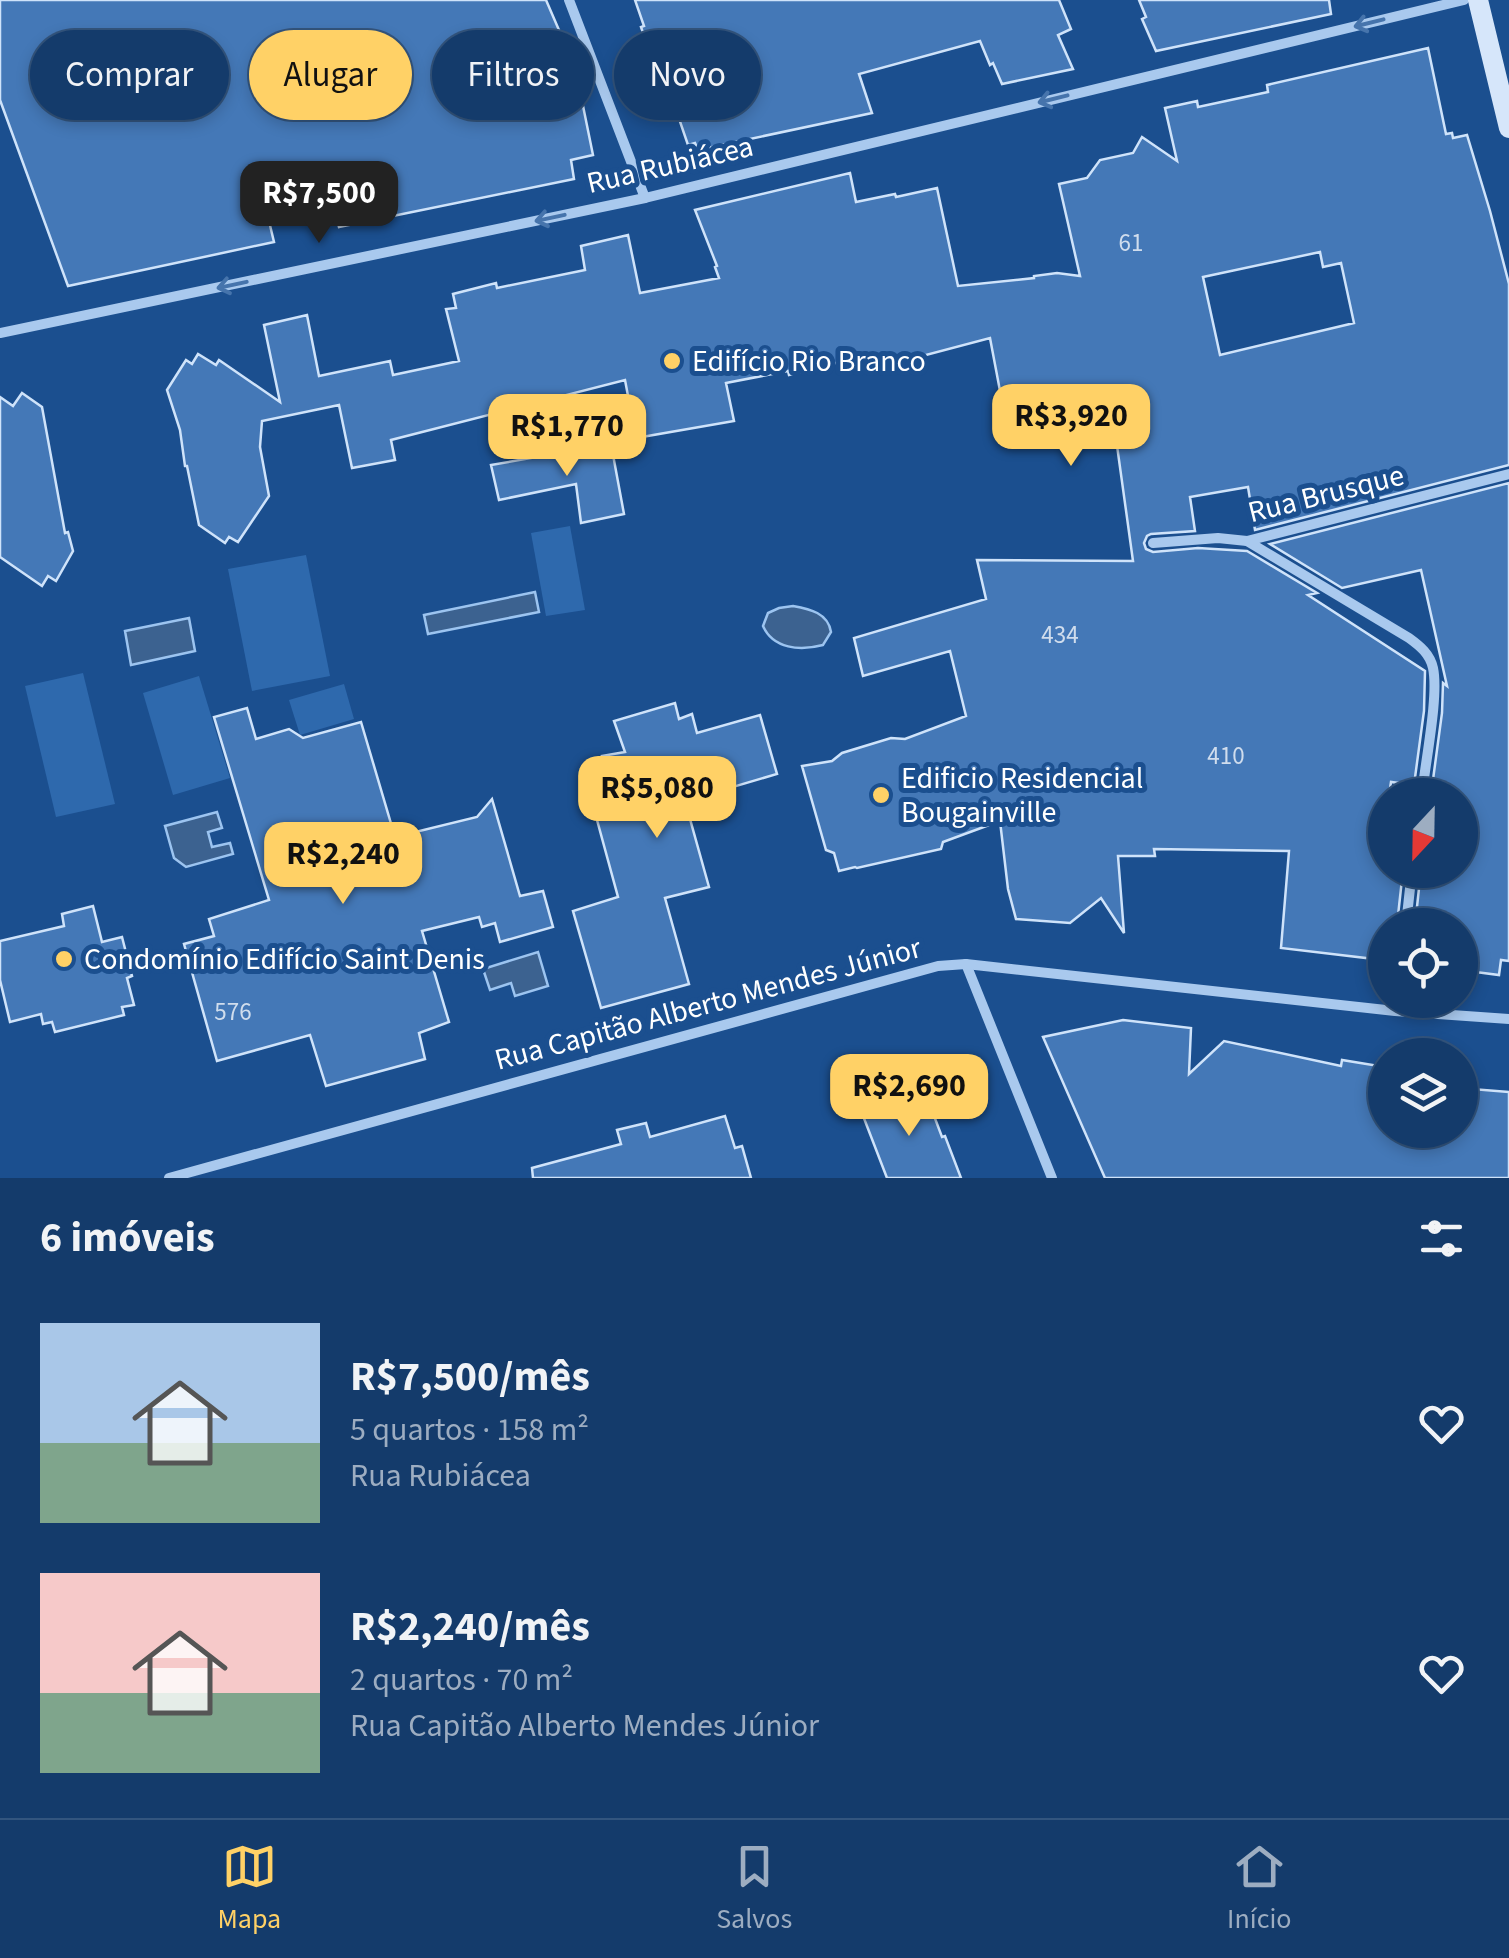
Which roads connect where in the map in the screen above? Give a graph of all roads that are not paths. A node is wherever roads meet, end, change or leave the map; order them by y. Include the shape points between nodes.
1 (569, 0) edge
2 (1464, 0) edge
3 (1478, 0) edge
4 (1509, 128) edge
5 (646, 198) junction
6 (0, 334) edge
7 (1509, 474) edge
8 (1247, 541) junction
9 (1152, 543) dead end
10 (1424, 778) edge
11 (966, 964) junction
12 (1368, 1003) edge
13 (1478, 1015) edge
14 (1509, 1019) edge
15 (169, 1178) edge
16 (1052, 1178) edge

1 - 5 street
2 -> 5 street, Rua Rubiácea
3 - 4 street
5 -> 6 street, Rua Rubiácea
7 - 8 street, Rua Brusque
8 - 9 street, Rua Brusque
8 - 10 street via 1427,654 1434,694
11 - 12 street, Rua Capitão Alberto Mendes Júnior
11 - 15 street, Rua Capitão Alberto Mendes Júnior via 904,974
11 - 16 street
13 - 14 street, Rua Capitão Alberto Mendes Júnior

